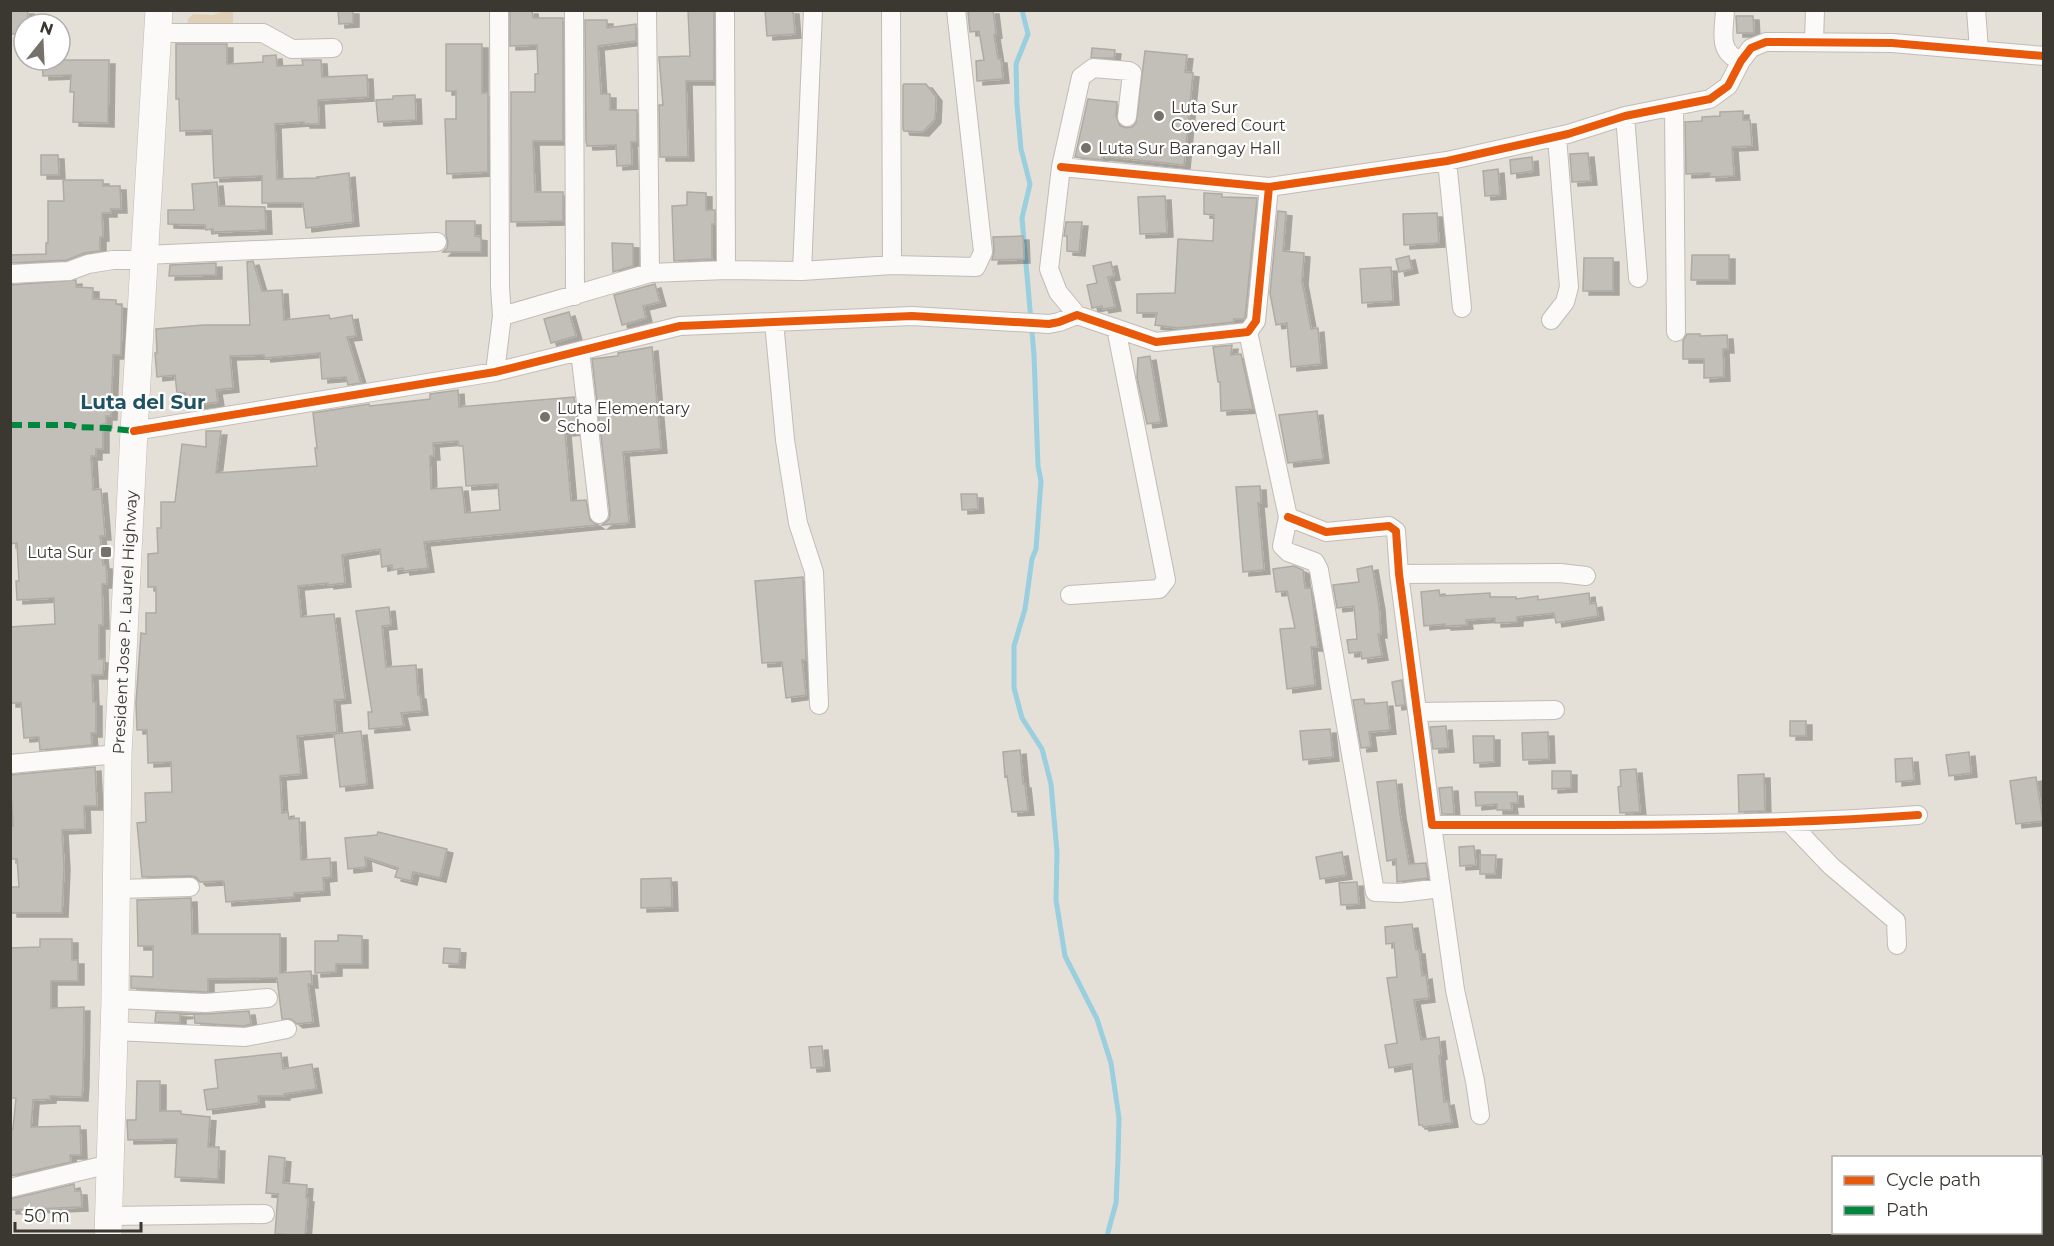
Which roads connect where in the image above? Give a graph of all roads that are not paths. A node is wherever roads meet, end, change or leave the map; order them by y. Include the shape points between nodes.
1 (499, 10) edge
2 (574, 10) edge
3 (647, 10) edge
4 (725, 10) edge
5 (813, 10) edge
6 (891, 10) edge
7 (956, 10) edge
8 (1725, 10) edge
9 (1815, 10) edge
10 (1976, 10) edge
11 (158, 22) edge
12 (1814, 42) junction
13 (333, 48) dead end
14 (1979, 49) junction
15 (2043, 56) edge
16 (1741, 61) junction
17 (1674, 108) junction
18 (1625, 116) junction
19 (1126, 117) dead end
20 (1557, 137) junction
21 (1448, 161) junction
22 (1061, 167) junction
23 (1269, 187) junction
24 (437, 242) dead end
25 (145, 257) junction
26 (892, 265) junction
27 (726, 270) junction
28 (802, 271) junction
29 (650, 273) junction
30 (10, 274) edge
31 (1638, 278) dead end
32 (575, 296) junction
33 (1462, 308) dead end
34 (1077, 315) junction
35 (502, 316) junction
36 (1551, 320) dead end
37 (774, 322) junction
38 (1116, 328) junction
39 (1248, 332) junction
40 (1676, 332) dead end
41 (580, 351) junction
42 (495, 372) junction
43 (134, 431) junction
44 (599, 514) dead end
45 (1288, 517) junction
46 (1399, 574) junction
47 (1586, 576) dead end
48 (1070, 595) dead end
49 (819, 705) dead end
50 (1555, 710) dead end
51 (1417, 712) junction
52 (118, 754) junction
53 (10, 764) edge
54 (1918, 815) dead end
55 (1789, 822) junction
56 (1432, 825) junction
57 (190, 887) dead end
58 (1441, 888) junction
59 (117, 889) junction
60 (1897, 945) dead end
61 (268, 998) dead end
62 (115, 999) junction
63 (287, 1029) dead end
64 (114, 1031) junction
65 (1480, 1115) dead end
66 (110, 1164) junction
67 (10, 1188) edge
68 (265, 1214) dead end
69 (108, 1226) edge

1 - 35 street
2 - 32 street
3 - 29 street
4 - 27 street
5 - 28 street
6 - 26 street
7 - 26 street via 983,252 976,267
8 - 16 street via 1724,46
9 - 12 street
10 - 14 street
11 - 13 street via 263,33 292,48
11 - 25 highway, President Jose P. Laurel Highway
12 - 14 street
12 - 16 street via 1756,44
14 - 15 street
16 - 17 street via 1728,86 1719,94
17 - 18 street
17 - 40 street
18 - 20 street
18 - 31 street
19 - 22 street via 1132,73 1093,68 1086,72 1081,76
20 - 21 street
20 - 36 street via 1569,287 1565,302
21 - 23 street
21 - 33 street
22 - 23 street
22 - 34 street via 1049,268 1058,292
23 - 39 street via 1256,321
24 - 25 street
25 - 30 street via 88,264 69,271
25 - 43 highway, President Jose P. Laurel Highway
26 - 28 street
27 - 28 street
27 - 29 street
29 - 32 street
32 - 35 street
34 - 37 street via 1049,324 912,316
34 - 38 street
35 - 42 street
37 - 41 street via 680,326
37 - 49 street via 785,440 798,523 814,572
38 - 39 street via 1156,342
38 - 48 street via 1166,580 1159,589
39 - 45 street
41 - 42 street
41 - 44 street
42 - 43 street
43 - 52 highway, President Jose P. Laurel Highway
45 - 46 street via 1326,532 1389,526 1396,531
45 - 58 street via 1282,546 1315,562 1319,570 1375,892
46 - 47 street
46 - 51 street
50 - 51 street
51 - 56 street
52 - 53 street
52 - 59 highway, President Jose P. Laurel Highway
54 - 55 street
55 - 56 street
55 - 60 street via 1831,866 1896,921
56 - 58 street
57 - 59 street
58 - 65 street via 1455,990
59 - 62 highway, President Jose P. Laurel Highway
61 - 62 street via 205,1003
62 - 64 highway, President Jose P. Laurel Highway
63 - 64 street via 245,1037
64 - 66 highway, President Jose P. Laurel Highway
66 - 67 street
66 - 69 highway, President Jose P. Laurel Highway
68 - 69 street

